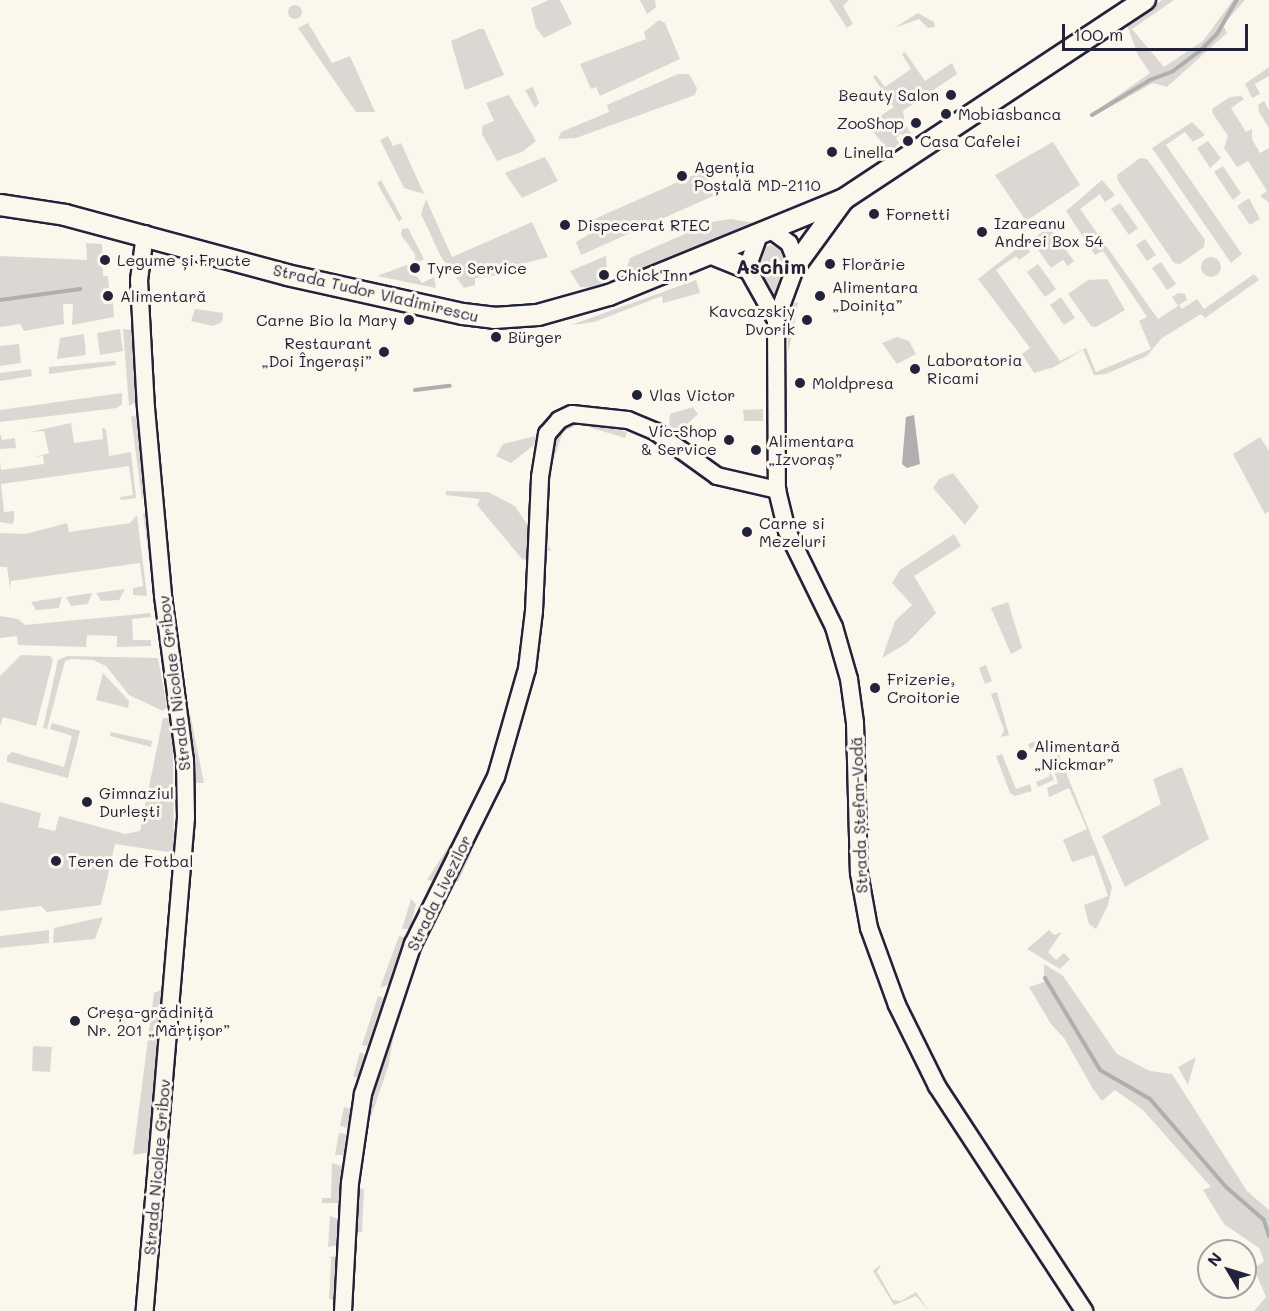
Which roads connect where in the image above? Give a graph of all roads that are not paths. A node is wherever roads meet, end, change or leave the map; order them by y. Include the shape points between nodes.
1 (1145, 0) edge
2 (844, 199) junction
3 (0, 205) edge
4 (765, 232) junction
5 (145, 234) junction
6 (712, 254) junction
7 (797, 263) junction
8 (747, 268) junction
9 (776, 320) junction
10 (777, 490) junction
11 (145, 1311) edge
12 (343, 1311) edge
13 (1084, 1311) edge

1 - 2 main road, Strada Tudor Vladimirescu
2 - 4 main road, Strada Tudor Vladimirescu
2 - 7 main road
3 - 5 main road, Strada Tudor Vladimirescu
4 - 6 main road, Strada Tudor Vladimirescu
4 - 7 street via 789,243
4 - 8 street
5 - 6 main road, Strada Tudor Vladimirescu via 287,275 494,318 538,315 587,303
5 - 11 street, Strada Nicolae Gribov via 140,280 147,408 163,596 185,760 186,818
6 - 8 main road
7 - 9 street, Strada Ștefan-Vodă
8 - 9 street, Strada Ștefan-Vodă
9 - 10 street, Strada Ștefan-Vodă
10 - 12 street, Strada Livezilor via 717,476 644,426 572,414 553,425 547,434 540,477 534,611 526,669 496,777 413,944 363,1094 350,1183
10 - 13 street, Strada Ștefan-Vodă via 788,531 845,658 855,723 861,882 869,928 887,981 937,1086

